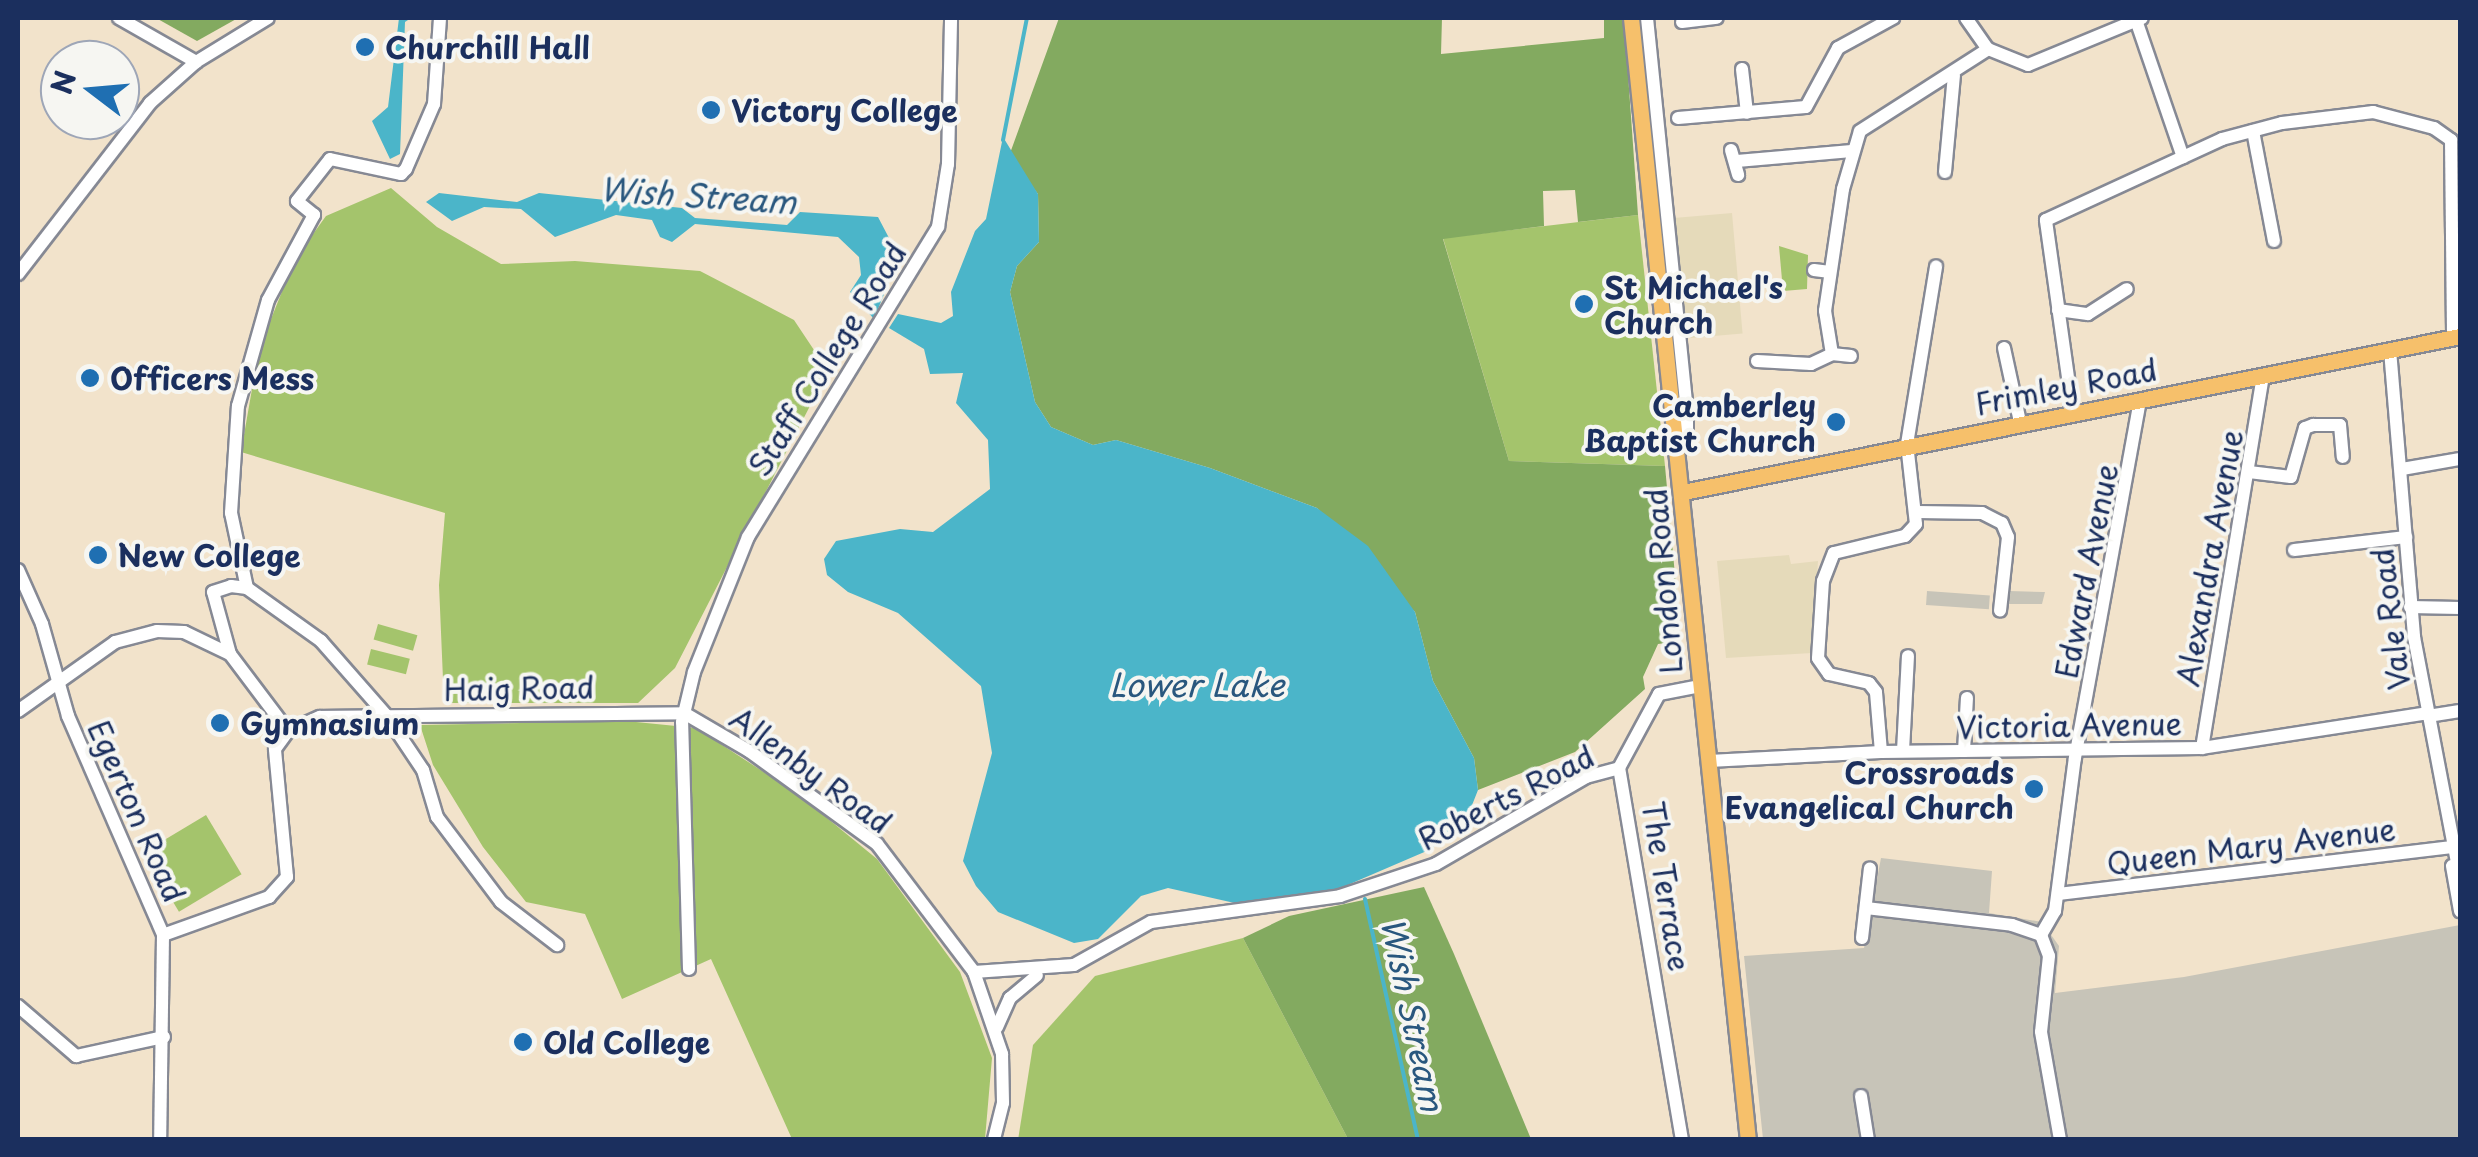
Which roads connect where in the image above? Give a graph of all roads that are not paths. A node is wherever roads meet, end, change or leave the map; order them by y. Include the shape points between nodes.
1 (118, 18) edge
2 (268, 18) edge
3 (440, 18) edge
4 (951, 18) edge
5 (1631, 18) edge
6 (1647, 18) edge
7 (1716, 18) edge
8 (1893, 18) edge
9 (1966, 18) edge
10 (2139, 19) edge
11 (1698, 38) dead end
12 (1988, 49) junction
13 (196, 62) junction
14 (1742, 69) dead end
15 (1954, 75) junction
16 (1747, 113) junction
17 (1678, 118) dead end
18 (2253, 131) junction
19 (1852, 151) junction
20 (2183, 157) junction
21 (1735, 162) dead end
22 (1945, 172) dead end
23 (2274, 241) dead end
24 (1936, 266) dead end
25 (1814, 270) dead end
26 (1830, 272) junction
27 (18, 274) edge
28 (2128, 290) dead end
29 (2058, 310) junction
30 (2457, 337) edge
31 (2004, 348) dead end
32 (2390, 350) junction
33 (1832, 354) junction
34 (1851, 356) dead end
35 (1756, 361) dead end
36 (2263, 376) junction
37 (2140, 400) junction
38 (2073, 413) junction
39 (2020, 422) junction
40 (1676, 442) junction
41 (1907, 444) junction
42 (2343, 456) dead end
43 (2460, 459) edge
44 (2402, 470) junction
45 (2248, 472) junction
46 (1682, 492) junction
47 (1918, 512) junction
48 (2406, 537) junction
49 (2294, 550) dead end
50 (18, 570) edge
51 (247, 588) junction
52 (2410, 606) junction
53 (2460, 608) edge
54 (2000, 610) dead end
55 (230, 654) junction
56 (1908, 656) dead end
57 (56, 686) junction
58 (1700, 686) junction
59 (1967, 698) dead end
60 (18, 710) edge
61 (2460, 711) edge
62 (684, 713) junction
63 (2428, 714) junction
64 (386, 715) junction
65 (288, 731) junction
66 (2202, 748) junction
67 (2076, 750) junction
68 (1964, 751) junction
69 (1881, 752) junction
70 (1904, 752) junction
71 (1709, 761) junction
72 (1619, 768) junction
73 (2451, 851) junction
74 (1870, 868) dead end
75 (2456, 880) edge
76 (2058, 894) junction
77 (1866, 908) junction
78 (2460, 910) edge
79 (163, 935) junction
80 (2041, 935) junction
81 (1862, 938) dead end
82 (557, 944) dead end
83 (689, 969) dead end
84 (1046, 970) junction
85 (974, 972) junction
86 (18, 1006) edge
87 (996, 1026) junction
88 (164, 1037) junction
89 (1861, 1096) dead end
90 (160, 1140) edge
91 (994, 1140) edge
92 (1682, 1140) edge
93 (1748, 1140) edge
94 (1868, 1140) edge
95 (2060, 1140) edge

1 - 13 street
2 - 13 street
3 - 51 street via 434,104 415,158 401,174 330,160 297,201 314,215 268,300 238,406 231,512
4 - 62 street, Staff College Road via 938,227 726,580
5 - 40 main road, London Road
6 - 40 street via 1686,414 1687,433
7 - 11 street via 1690,22
8 - 16 street via 1838,48 1806,106
9 - 12 street
10 - 12 street via 2037,64 2012,62
10 - 20 street
12 - 15 street
13 - 27 street via 150,103
14 - 16 street
15 - 19 street via 1868,122
15 - 22 street
16 - 17 street
18 - 20 street
18 - 23 street
18 - 30 street via 2373,112 2434,128 2451,140
19 - 21 street
19 - 26 street
20 - 29 street via 2046,220
24 - 41 street
25 - 26 street
26 - 33 street via 1824,324
28 - 29 street via 2088,314
29 - 38 street
30 - 32 main road, Frimley Road
31 - 39 street
32 - 36 main road, Frimley Road
32 - 44 street, Vale Road
33 - 34 street
33 - 35 street via 1810,364
36 - 37 main road, Frimley Road
36 - 45 street, Alexandra Avenue
37 - 38 main road, Frimley Road
37 - 67 street, Edward Avenue
38 - 39 main road, Frimley Road
39 - 41 main road, Frimley Road
40 - 46 main road, London Road
41 - 46 main road, Frimley Road
41 - 47 street
42 - 45 street via 2340,425 2314,425 2304,428 2291,477
43 - 44 street
44 - 48 street, Vale Road
45 - 66 street, Alexandra Avenue
46 - 58 main road, London Road
47 - 54 street via 1982,514 2002,523 2008,537
47 - 69 street via 1905,536 1842,549 1825,566 1818,658 1830,674 1876,692
48 - 49 street
48 - 52 street, Vale Road
50 - 57 street, Egerton Road via 42,624
51 - 55 street via 213,592
51 - 64 street via 321,642
52 - 53 street
52 - 63 street, Vale Road
55 - 57 street via 184,632 157,631 115,642
55 - 65 street
56 - 70 street
57 - 60 street
57 - 79 street, Egerton Road
58 - 71 main road, London Road
58 - 72 street, The Terrace via 1659,694
59 - 68 street
61 - 63 street, Victoria Avenue
62 - 64 street, Haig Road
62 - 83 street, Staff College Road
62 - 85 street, Allenby Road via 749,750 876,844
63 - 66 street, Victoria Avenue
63 - 73 street, Vale Road
64 - 65 street, Haig Road via 320,718
64 - 82 street via 423,770 448,832 501,902
65 - 79 street via 275,749 287,877 269,897
66 - 67 street, Victoria Avenue
67 - 68 street, Victoria Avenue
67 - 76 street, Queen Mary Avenue
68 - 70 street, Victoria Avenue
69 - 70 street, Victoria Avenue
69 - 71 street, Victoria Avenue
71 - 93 main road, London Road
72 - 84 street, Roberts Road via 1586,778 1436,864 1340,896 1151,922 1096,958
72 - 92 street, The Terrace
73 - 75 street, Vale Road
73 - 76 street, Queen Mary Avenue
74 - 77 street
75 - 78 street
76 - 80 street, Queen Mary Avenue
77 - 80 street
77 - 81 street
79 - 88 street, Egerton Road
80 - 95 street via 2048,956 2041,1032
84 - 85 street
84 - 87 street via 1010,998
85 - 87 street
86 - 88 street via 76,1056
87 - 91 street via 1004,1103
88 - 90 street, Egerton Road
89 - 94 street

